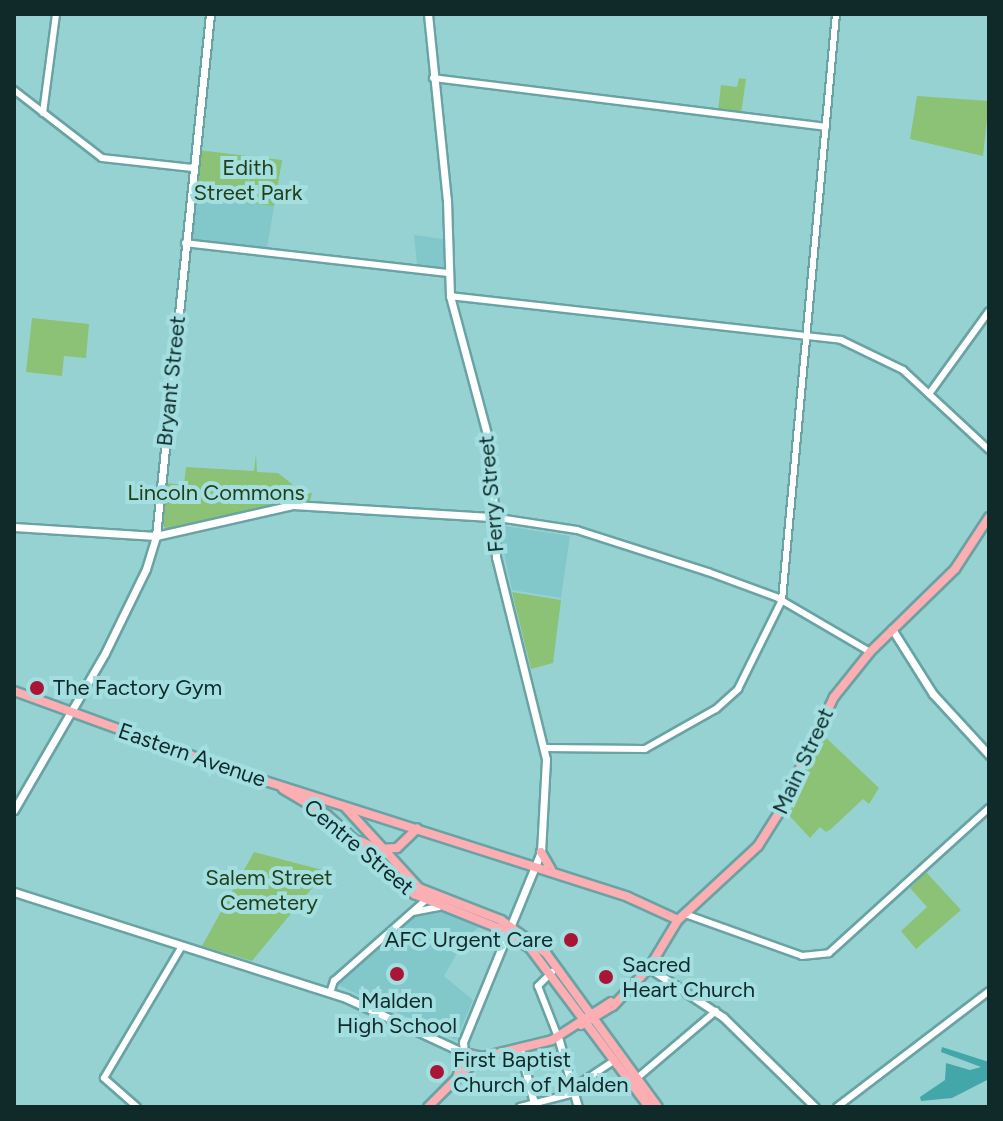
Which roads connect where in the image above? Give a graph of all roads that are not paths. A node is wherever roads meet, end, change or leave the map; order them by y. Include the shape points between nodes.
1 (56, 14) edge
2 (210, 14) edge
3 (428, 14) edge
4 (836, 14) edge
5 (433, 78) junction
6 (14, 90) edge
7 (43, 113) junction
8 (826, 127) junction
9 (192, 168) junction
10 (185, 243) junction
11 (449, 273) junction
12 (450, 296) junction
13 (989, 311) edge
14 (807, 336) junction
15 (929, 394) junction
16 (989, 450) edge
17 (491, 517) junction
18 (989, 517) edge
19 (14, 527) edge
20 (156, 536) junction
21 (782, 600) junction
22 (892, 629) junction
23 (870, 652) junction
24 (14, 691) edge
25 (72, 712) junction
26 (545, 748) junction
27 (989, 755) edge
28 (268, 783) junction
29 (335, 802) junction
30 (989, 808) edge
31 (14, 810) edge
32 (327, 815) junction
33 (417, 829) junction
34 (350, 835) junction
35 (402, 846) junction
36 (385, 850) junction
37 (541, 852) junction
38 (535, 866) junction
39 (399, 869) junction
40 (554, 873) junction
41 (404, 886) junction
42 (14, 892) edge
43 (423, 900) junction
44 (438, 902) junction
45 (682, 917) junction
46 (403, 918) junction
47 (509, 929) junction
48 (182, 946) junction
49 (649, 968) junction
50 (552, 972) junction
51 (989, 991) edge
52 (330, 993) junction
53 (716, 1011) junction
54 (589, 1021) junction
55 (558, 1037) junction
56 (520, 1049) junction
57 (464, 1053) junction
58 (480, 1057) junction
59 (615, 1060) junction
60 (457, 1078) junction
61 (634, 1080) junction
62 (574, 1090) junction
63 (534, 1104) edge
64 (137, 1107) edge
65 (428, 1107) edge
66 (520, 1107) edge
67 (578, 1107) edge
68 (649, 1107) edge
69 (658, 1107) edge
70 (815, 1107) edge
71 (837, 1107) edge

1 - 7 street
2 - 9 main road, Bryant Street
3 - 5 main road, Ferry Street
4 - 8 street
5 - 8 street
5 - 11 main road, Ferry Street
6 - 7 street
7 - 9 street via 98,154
8 - 14 street
9 - 10 main road, Bryant Street
10 - 11 street
10 - 20 main road, Bryant Street
11 - 12 main road, Ferry Street
12 - 14 street
12 - 17 main road, Ferry Street via 491,449
13 - 15 street
14 - 15 street via 845,341 887,361
14 - 21 street
15 - 16 street
17 - 20 main road via 293,505
17 - 21 street via 614,540
17 - 26 main road, Ferry Street via 501,581
18 - 22 main road, Main Street via 955,569
19 - 20 main road
20 - 25 main road, Bryant Street via 146,570
21 - 23 street
21 - 26 street via 733,696 653,746
22 - 23 main road, Main Street
22 - 27 main road via 933,694
23 - 45 main road, Main Street via 818,724 767,834
24 - 25 main road, Eastern Avenue
25 - 28 main road, Eastern Avenue
25 - 31 main road, Bryant Street
26 - 37 main road, Ferry Street
28 - 29 main road, Eastern Avenue
28 - 32 main road, Centre Street
29 - 32 main road via 322,804
29 - 33 main road, Eastern Avenue
29 - 36 main road, Centre Street via 363,822
30 - 45 street via 831,953 805,956
32 - 34 main road, Centre Street
33 - 35 main road
33 - 38 main road, Eastern Avenue
34 - 36 main road
34 - 41 main road, Centre Street
35 - 36 main road
35 - 39 main road via 396,856
36 - 39 main road, Centre Street
37 - 38 main road, Ferry Street
37 - 40 main road
38 - 40 main road, Eastern Avenue
38 - 47 main road, Ferry Street
39 - 44 main road, Centre Street
40 - 45 main road, Eastern Avenue
41 - 43 main road, Centre Street
41 - 46 street via 411,902
42 - 48 main road
43 - 44 main road, Centre Street
43 - 46 street
44 - 46 street
44 - 47 main road, Centre Street
45 - 49 main road, Main Street
46 - 52 street via 334,981
47 - 50 main road, Centre Street
47 - 54 main road, Centre Street via 552,959
47 - 57 main road, Ferry Street via 463,1042
48 - 52 main road
48 - 64 street via 104,1078
49 - 53 main road
49 - 54 main road, Main Street
50 - 54 main road, Centre Street
50 - 55 street via 538,986
51 - 71 street
52 - 57 main road
53 - 61 street
53 - 70 main road
54 - 55 main road, Main Street
54 - 59 main road, Centre Street
54 - 61 main road, Centre Street
55 - 56 main road, Main Street
55 - 62 main road
56 - 58 main road, Main Street
56 - 63 main road
57 - 58 main road, Main Street
57 - 60 main road
58 - 60 main road
59 - 61 main road, Centre Street
59 - 62 street
60 - 65 main road
61 - 68 main road, Centre Street
61 - 69 main road, Centre Street
62 - 63 street
62 - 67 main road
63 - 66 street

